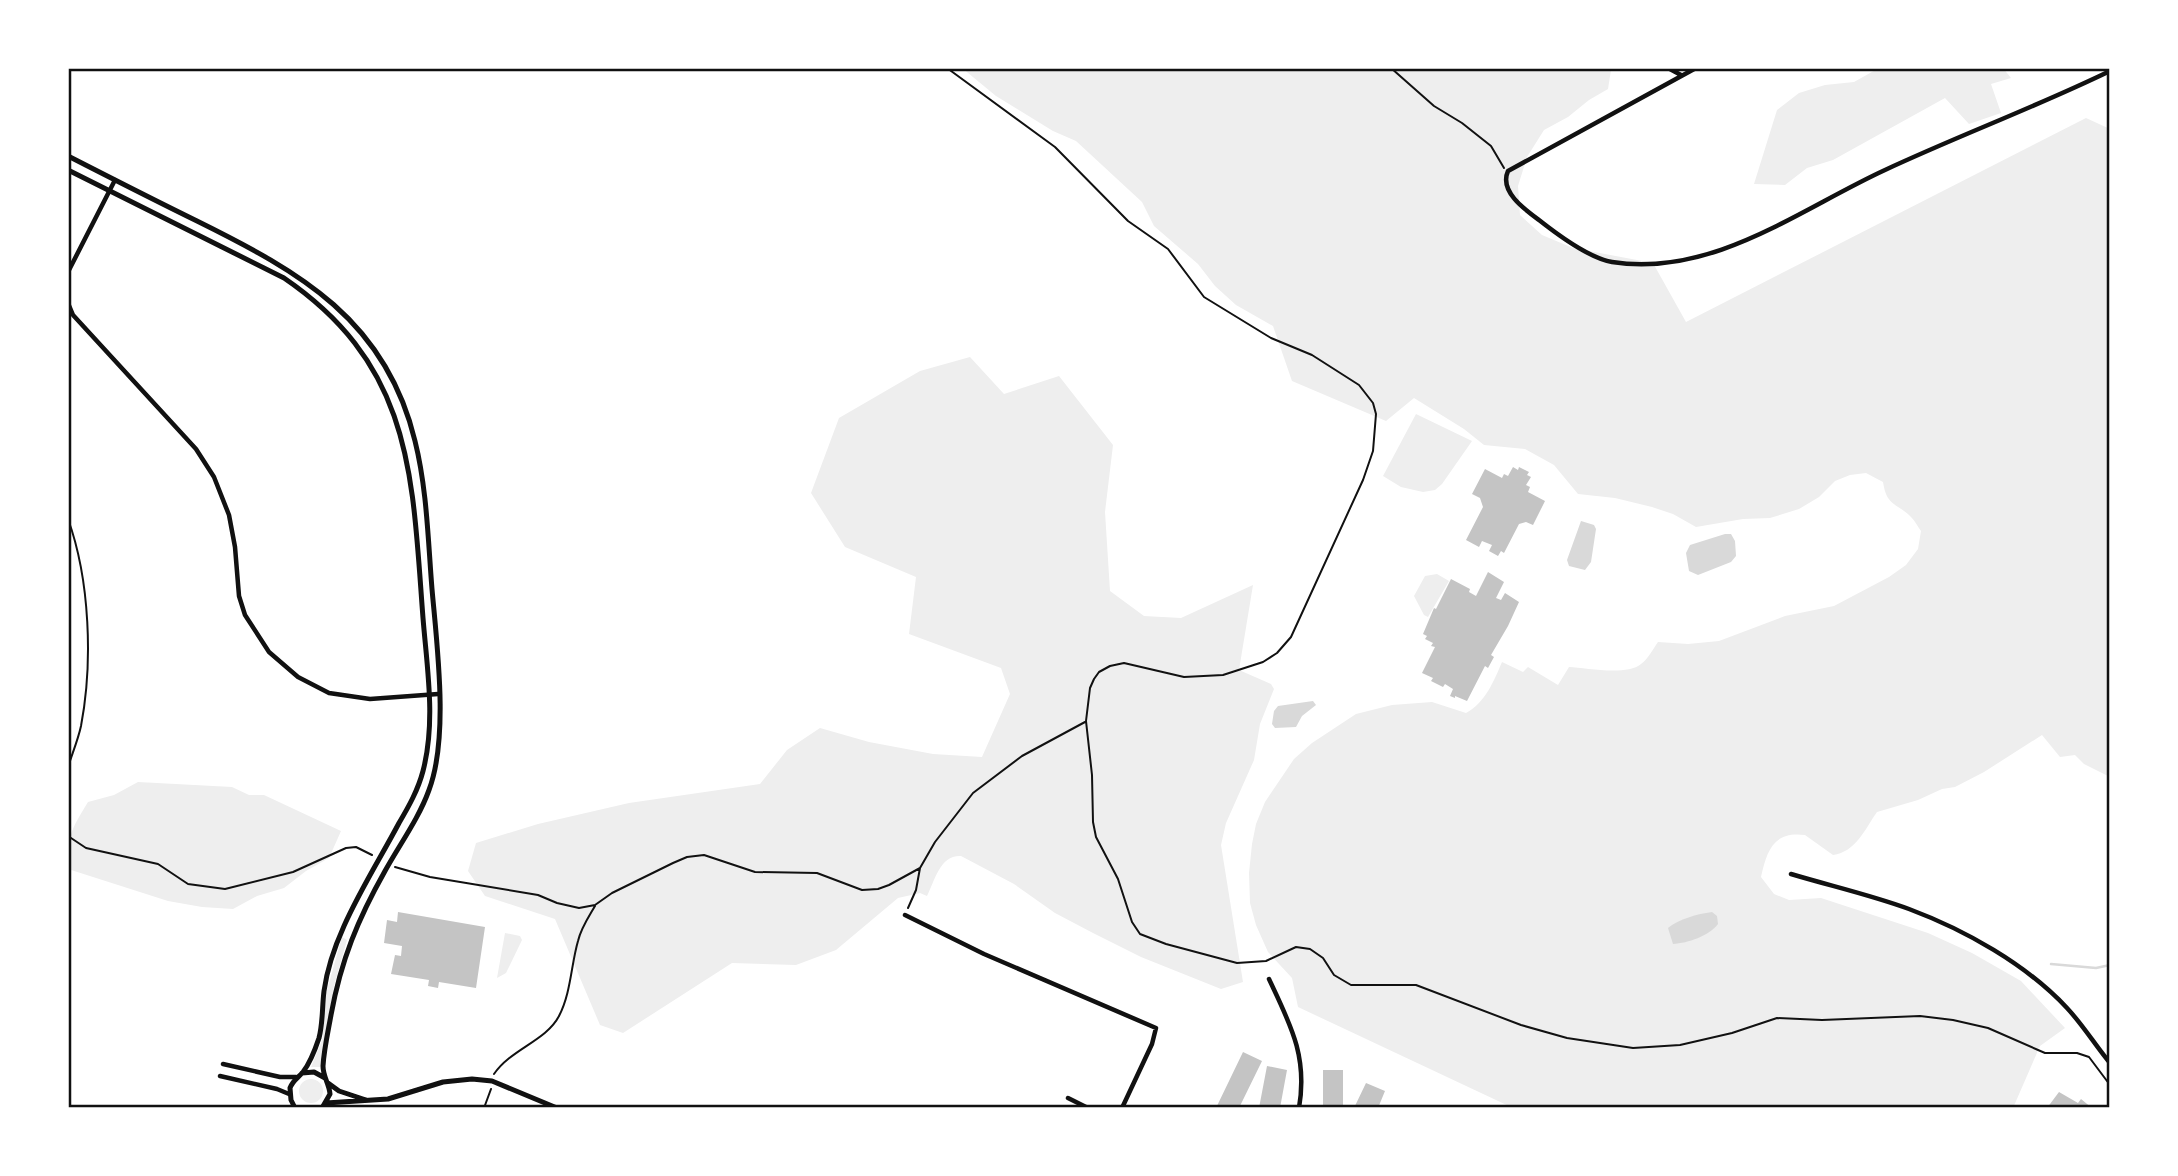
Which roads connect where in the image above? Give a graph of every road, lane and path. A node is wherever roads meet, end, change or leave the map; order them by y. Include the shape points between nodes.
1 (947, 68) edge
2 (1391, 68) edge
3 (1668, 68) edge
4 (1685, 68) edge
5 (1696, 68) edge
6 (2110, 70) edge
7 (1681, 75) junction
8 (68, 156) edge
9 (68, 170) edge
10 (1508, 171) junction
11 (115, 180) junction
12 (110, 190) junction
13 (68, 272) edge
14 (68, 303) edge
15 (68, 519) edge
16 (439, 694) junction
17 (429, 695) junction
18 (1086, 721) junction
19 (68, 767) edge
20 (68, 836) edge
21 (374, 856) dead end
22 (395, 867) dead end
23 (920, 868) junction
24 (1791, 874) dead end
25 (595, 905) junction
26 (905, 915) joint
27 (1269, 979) dead end
28 (2110, 1063) edge
29 (223, 1064) dead end
30 (495, 1072) dead end
31 (299, 1075) junction
32 (220, 1076) dead end
33 (326, 1081) junction
34 (2110, 1085) edge
35 (491, 1091) dead end
36 (289, 1094) junction
37 (1068, 1098) dead end
38 (369, 1101) junction
39 (324, 1106) edge
40 (296, 1107) edge
41 (552, 1107) edge
42 (484, 1108) edge
43 (1088, 1108) edge
44 (1122, 1108) edge
45 (1299, 1108) edge

1 - 18 path via 1055,147 1128,221 1168,249 1204,297 1359,385 1376,414 1373,451 1363,480 1288,643 1263,662 1223,676 1184,677 1124,663 1110,666 1099,672 1090,688
2 - 10 path via 1434,106 1491,146
3 - 7 street
4 - 7 street
5 - 7 street
6 - 10 street via 1886,170 1750,239 1677,261 1600,258 1528,212 1506,188
7 - 10 street
8 - 11 street
9 - 12 street
11 - 12 street
11 - 16 street via 293,272 350,319 380,356 399,392 423,481
12 - 13 street
12 - 17 street via 307,293 336,321 376,374 390,403 410,471
14 - 17 street via 196,449 214,477 229,515 239,596 268,652 298,677 329,693 370,699
15 - 19 path via 86,604 88,661 80,726
16 - 17 street
16 - 33 street via 434,775 350,940 324,1049
17 - 31 street via 430,730 423,773 344,926 324,989 318,1041
18 - 23 path via 1022,756 973,793
18 - 34 path via 1096,837 1136,929 1149,938 1237,963 1266,961 1296,947 1310,949 1334,975 1352,985 1416,985 1521,1025 1633,1048 1680,1045 1777,1018 1920,1016 1953,1020 1988,1028 2045,1053 2077,1053 2089,1058
20 - 21 path via 86,848 158,864 188,884 225,889 293,872 346,848 356,847
22 - 25 path via 538,895 579,908
23 - 25 path via 888,886 862,890 817,873 755,872 704,855 673,863
23 - 26 path
24 - 28 street via 1912,910 1994,951 2066,1007
25 - 30 path via 578,939 559,1017
26 - 44 street via 1156,1028
27 - 45 street via 1298,1048 1303,1071
29 - 31 street via 280,1077
31 - 33 street via 314,1072
31 - 36 street
32 - 36 street
33 - 38 street via 339,1091
33 - 39 street via 330,1094
35 - 42 path
36 - 40 street
37 - 43 street
38 - 39 street
38 - 41 street via 472,1079 492,1081

